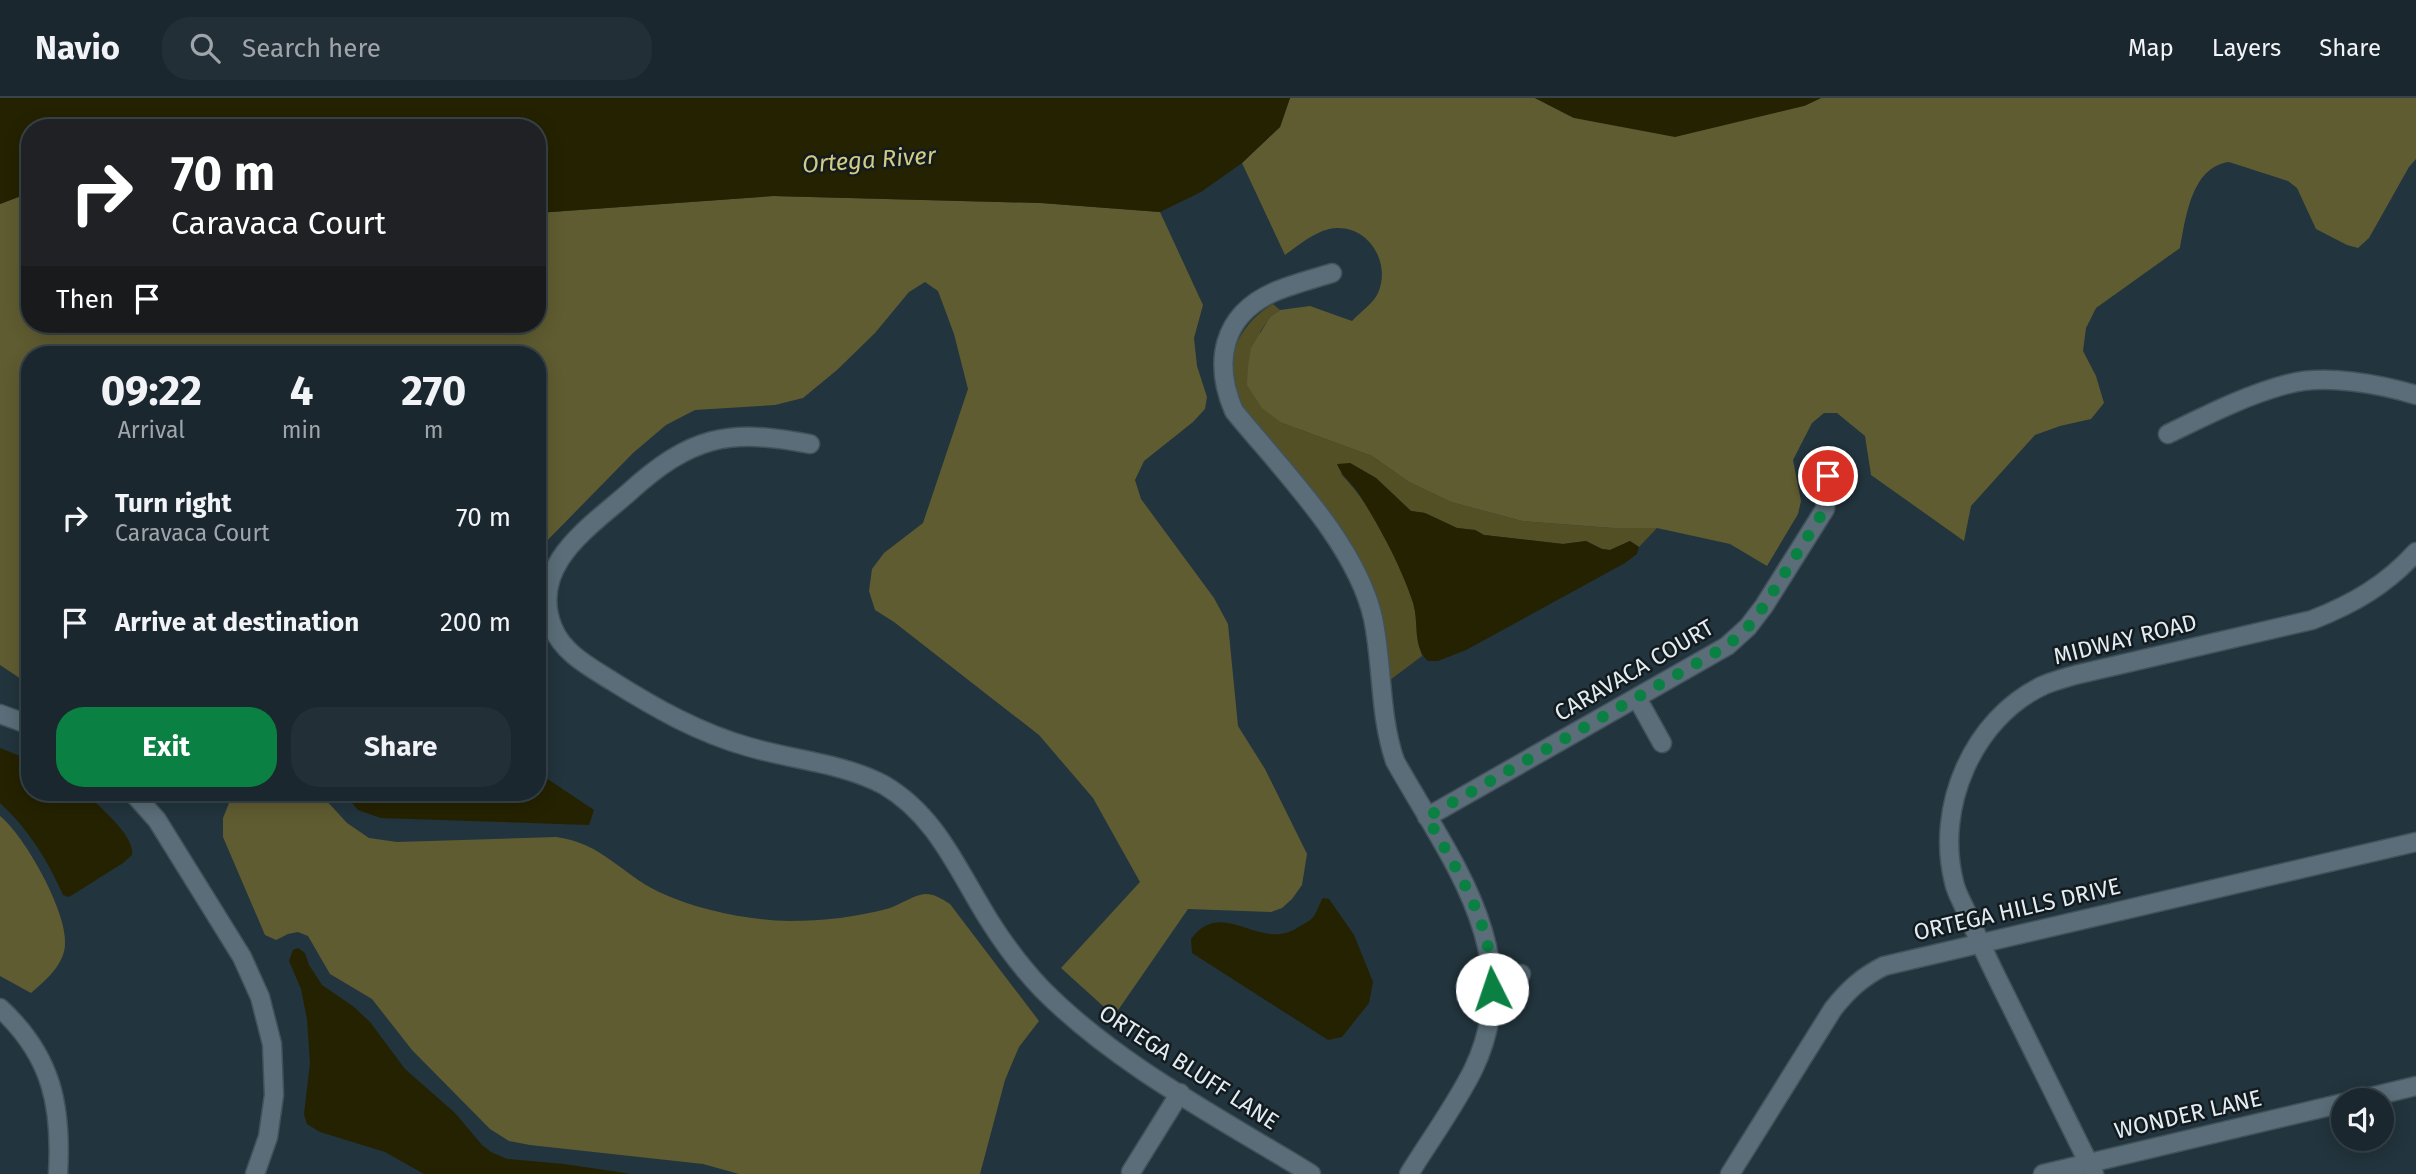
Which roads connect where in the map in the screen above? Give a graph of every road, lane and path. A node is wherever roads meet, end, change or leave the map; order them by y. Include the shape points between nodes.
1 (1332, 273) dead end
2 (2416, 395) edge
3 (2168, 433) dead end
4 (810, 444) dead end
5 (1828, 476) dead end
6 (2416, 552) edge
7 (546, 592) edge
8 (546, 614) edge
9 (1637, 698) junction
10 (0, 714) edge
11 (21, 722) edge
12 (1662, 743) dead end
13 (140, 801) edge
14 (1427, 817) junction
15 (2416, 842) edge
16 (1979, 943) junction
17 (1493, 974) junction
18 (1521, 974) dead end
19 (0, 1009) edge
20 (2416, 1086) edge
21 (2394, 1091) edge
22 (1180, 1093) junction
23 (2331, 1106) edge
24 (2091, 1168) edge
25 (1131, 1172) dead end
26 (58, 1174) edge
27 (255, 1174) edge
28 (1311, 1174) edge
29 (1409, 1174) edge
30 (1730, 1174) edge
31 (2043, 1174) edge

1 - 14 street via 1275,292 1250,306 1225,345 1224,388 1234,411 1350,560 1373,617 1387,737 1395,761
2 - 3 street via 2339,381 2289,384
4 - 7 street, ORTEGA BLUFF LANE via 767,436 727,438 697,445 667,460 568,547 556,563
5 - 9 street, CARAVACA COURT via 1825,509 1748,627 1727,646
6 - 16 street, MIDWAY ROAD via 2372,591 2322,616 2075,675 2044,685 2018,702 1997,721 1964,769 1950,825 1954,884
8 - 22 street, ORTEGA BLUFF LANE via 565,648 661,712 749,747 853,772 908,803 929,822 995,930 1040,987 1080,1025
9 - 12 street
9 - 14 street, CARAVACA COURT
10 - 11 street
13 - 27 street via 157,820 235,946 260,997 272,1044 274,1095 268,1137
14 - 17 street via 1469,893 1488,942
15 - 16 street, ORTEGA HILLS DRIVE
16 - 24 street, MIDWAY ROAD
16 - 30 street, ORTEGA HILLS DRIVE via 1884,966 1848,991
17 - 18 street
17 - 29 street via 1490,1013 1473,1069
19 - 26 street via 34,1048 50,1081 58,1111
20 - 21 street
22 - 25 street
22 - 28 street, ORTEGA BLUFF LANE
23 - 24 street, WONDER LANE
24 - 31 street, WONDER LANE

